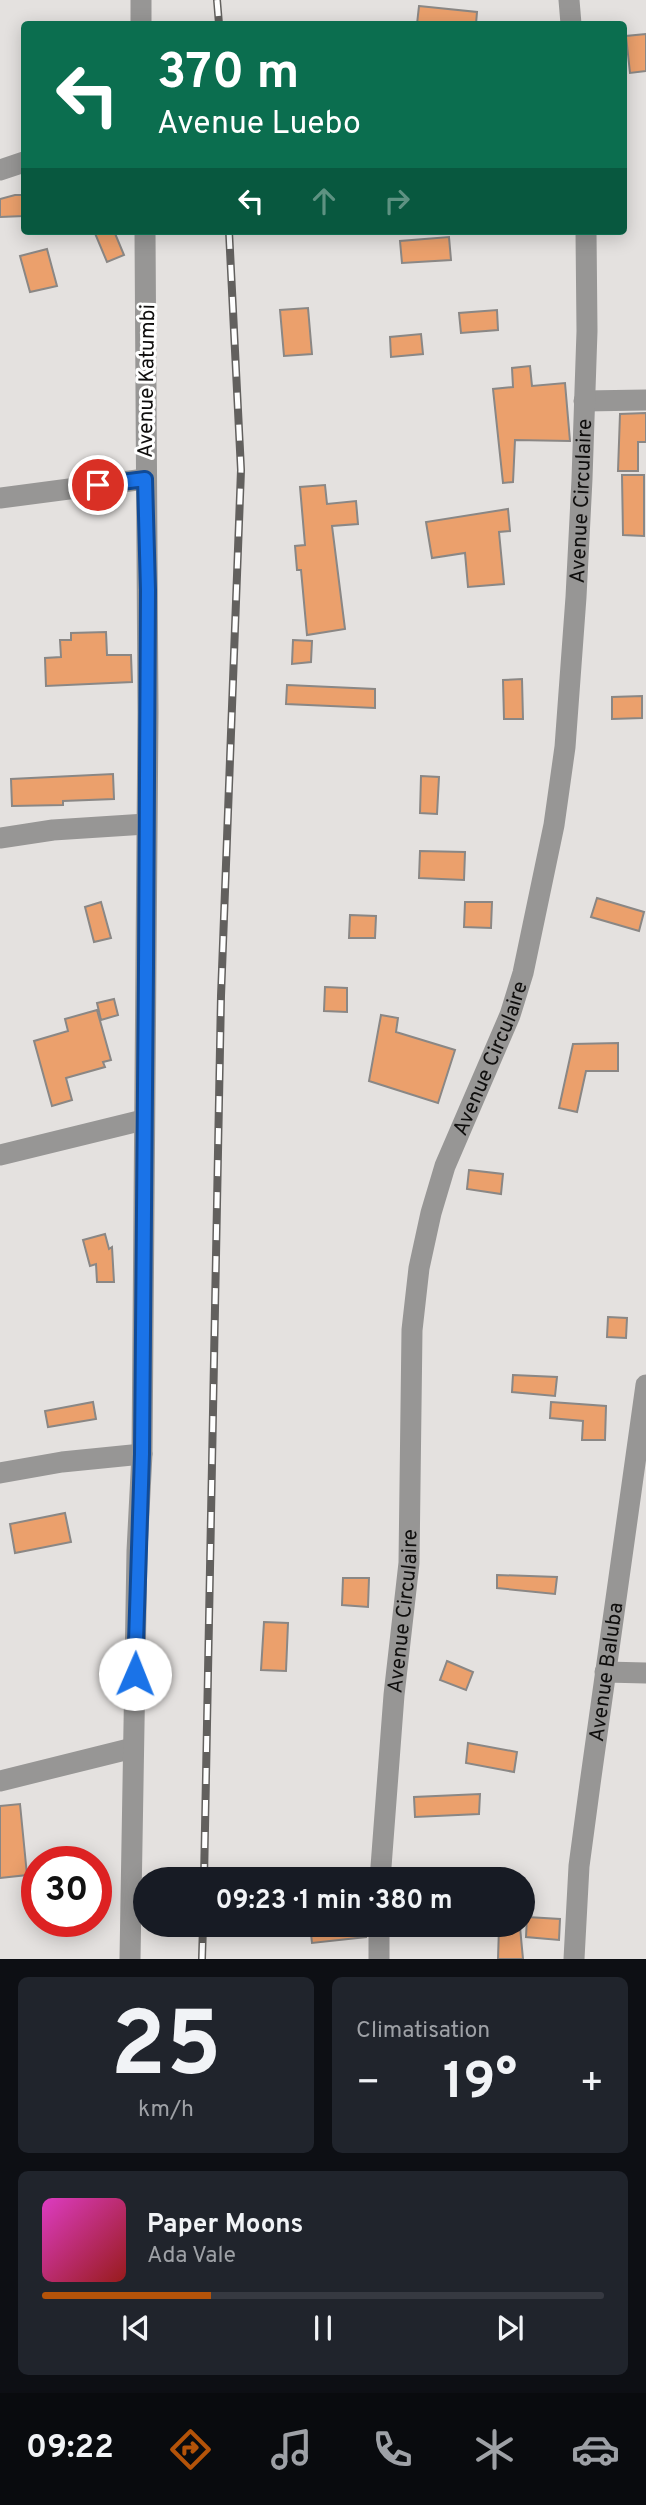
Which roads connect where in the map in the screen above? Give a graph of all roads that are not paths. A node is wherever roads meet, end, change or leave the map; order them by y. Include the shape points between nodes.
1 (141, 0) edge
2 (569, 0) edge
3 (141, 21) edge
4 (571, 21) edge
5 (21, 163) edge
6 (0, 170) edge
7 (145, 235) edge
8 (586, 235) edge
9 (646, 400) edge
10 (584, 401) junction
11 (145, 479) junction
12 (0, 498) edge
13 (146, 824) junction
14 (0, 838) edge
15 (144, 1120) junction
16 (0, 1156) edge
17 (646, 1385) edge
18 (642, 1444) edge
19 (142, 1454) junction
20 (0, 1473) edge
21 (605, 1672) junction
22 (646, 1673) edge
23 (133, 1748) junction
24 (0, 1782) edge
25 (381, 1867) edge
26 (379, 1937) edge
27 (130, 1959) edge
28 (379, 1959) edge
29 (574, 1959) edge

1 - 3 street
2 - 4 street
5 - 6 street
7 - 11 street, Avenue Katumbi
8 - 10 street, Avenue Circulaire
9 - 10 street
10 - 25 street, Avenue Circulaire via 576,597 554,825 523,973 510,1015 445,1166 419,1268 412,1330 409,1563
11 - 12 street
11 - 13 street, Avenue Katumbi
13 - 14 street
13 - 15 street, Avenue Katumbi
15 - 16 street
15 - 19 street, Avenue Katumbi
17 - 18 street, Avenue Baluba
18 - 21 street, Avenue Baluba
19 - 20 street
19 - 23 street, Avenue Katumbi
21 - 22 street
21 - 29 street, Avenue Baluba via 579,1866
23 - 24 street
23 - 27 street, Avenue Katumbi
26 - 28 street

